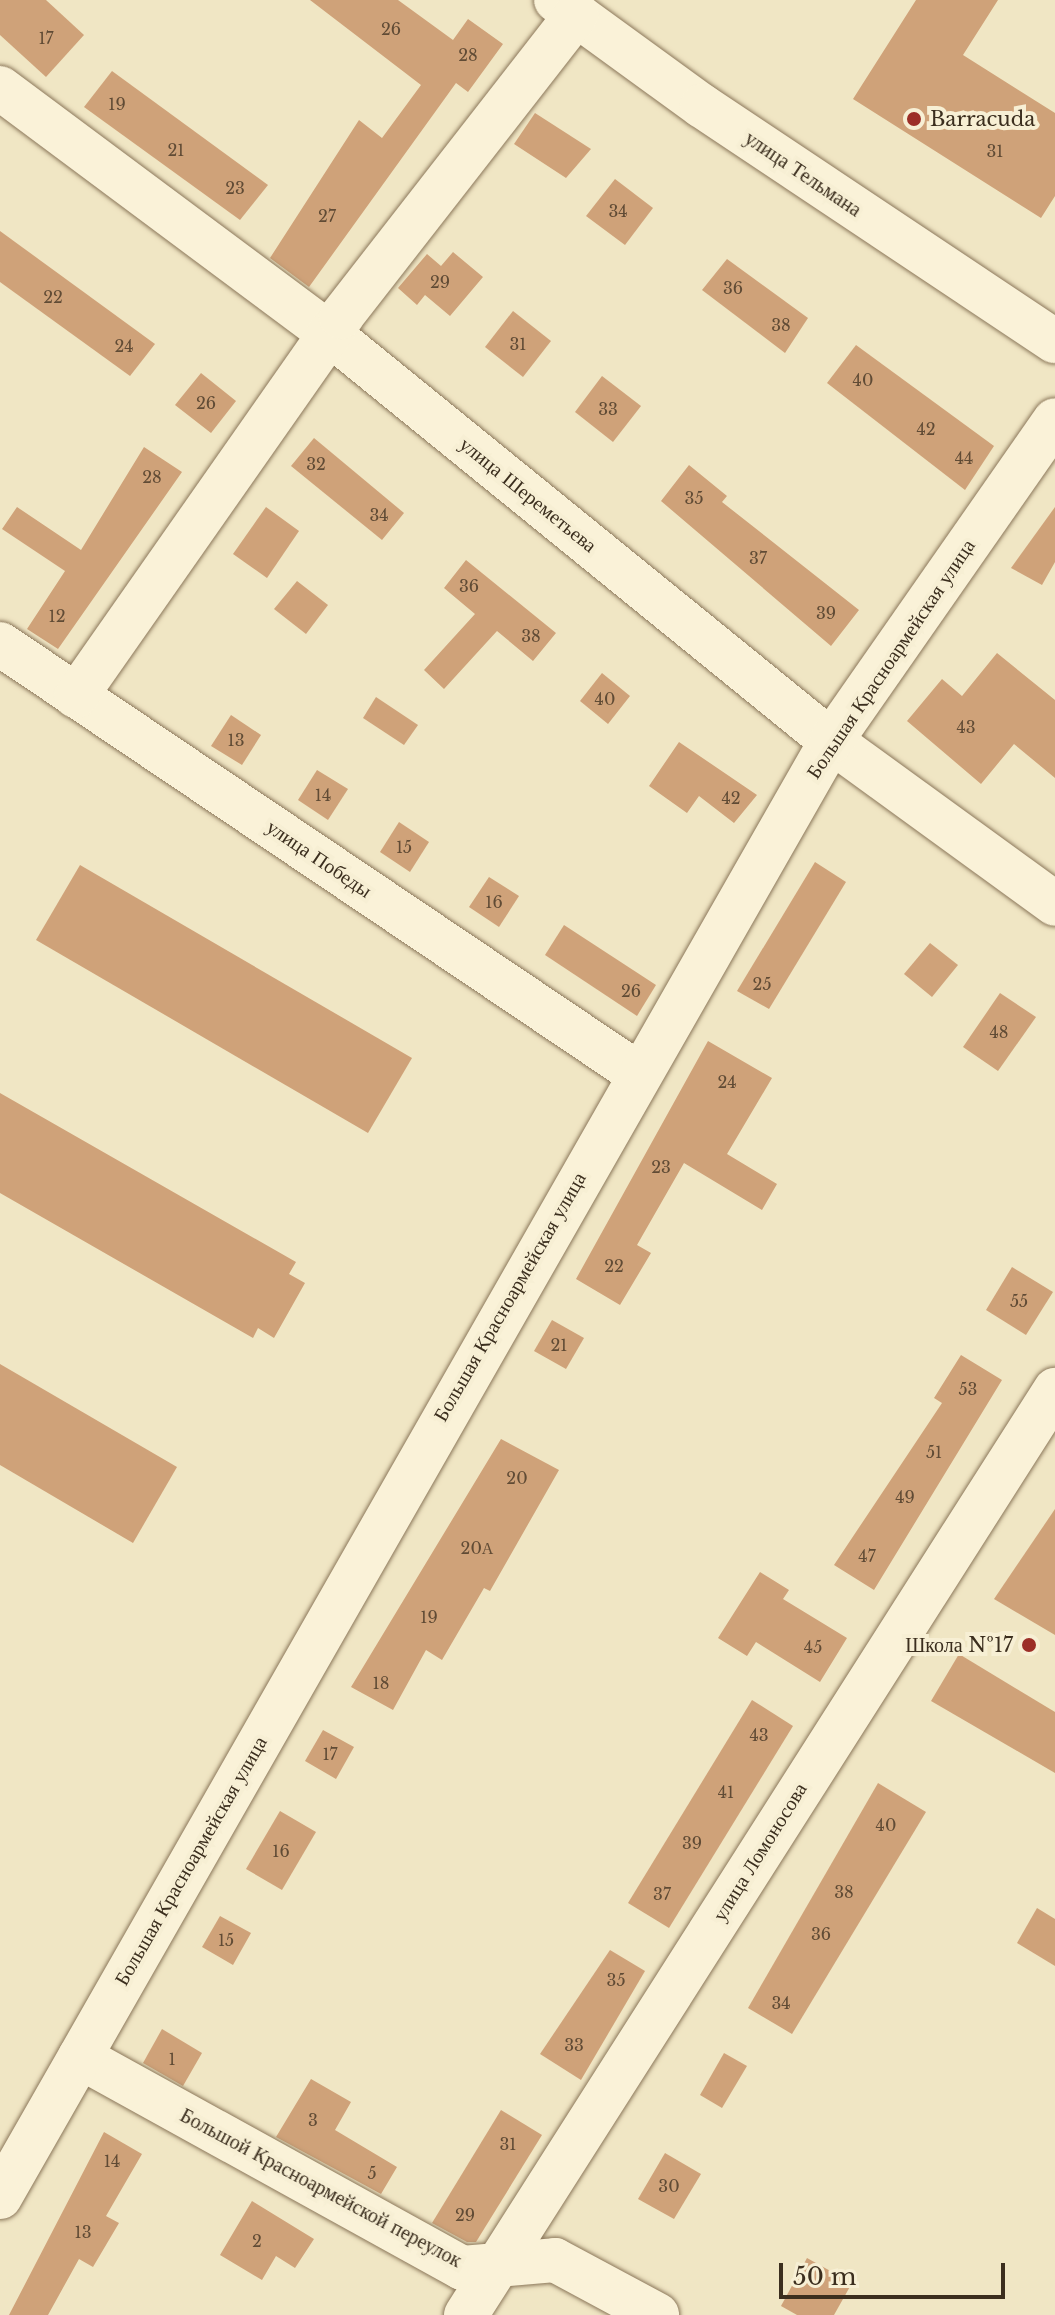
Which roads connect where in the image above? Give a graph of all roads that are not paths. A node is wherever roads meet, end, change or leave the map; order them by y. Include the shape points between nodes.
1 (566, 7) edge
2 (0, 88) edge
3 (331, 335) junction
4 (1055, 341) edge
5 (1055, 420) edge
6 (0, 644) edge
7 (76, 696) junction
8 (831, 741) junction
9 (1055, 904) edge
10 (637, 1073) junction
11 (1055, 1390) edge
12 (80, 2057) junction
13 (0, 2197) edge
14 (498, 2265) junction
15 (466, 2315) edge
16 (657, 2315) edge

1 - 3 street
1 - 4 street, улица Тельмана via 702,106
2 - 3 street, улица Шереметьева
3 - 7 street
3 - 8 street, улица Шереметьева
5 - 8 street, Большая Красноармейская улица
6 - 7 street, улица Победы
7 - 10 street, улица Победы
8 - 9 street, улица Шереметьева
8 - 10 street, Большая Красноармейская улица
10 - 12 street, Большая Красноармейская улица
11 - 14 street, улица Ломоносова
12 - 13 street, Большая Красноармейская улица
12 - 14 street, Большой Красноармейской переулок via 462,2268
14 - 15 street, улица Ломоносова
14 - 16 street, Большой Красноармейской переулок via 555,2260

